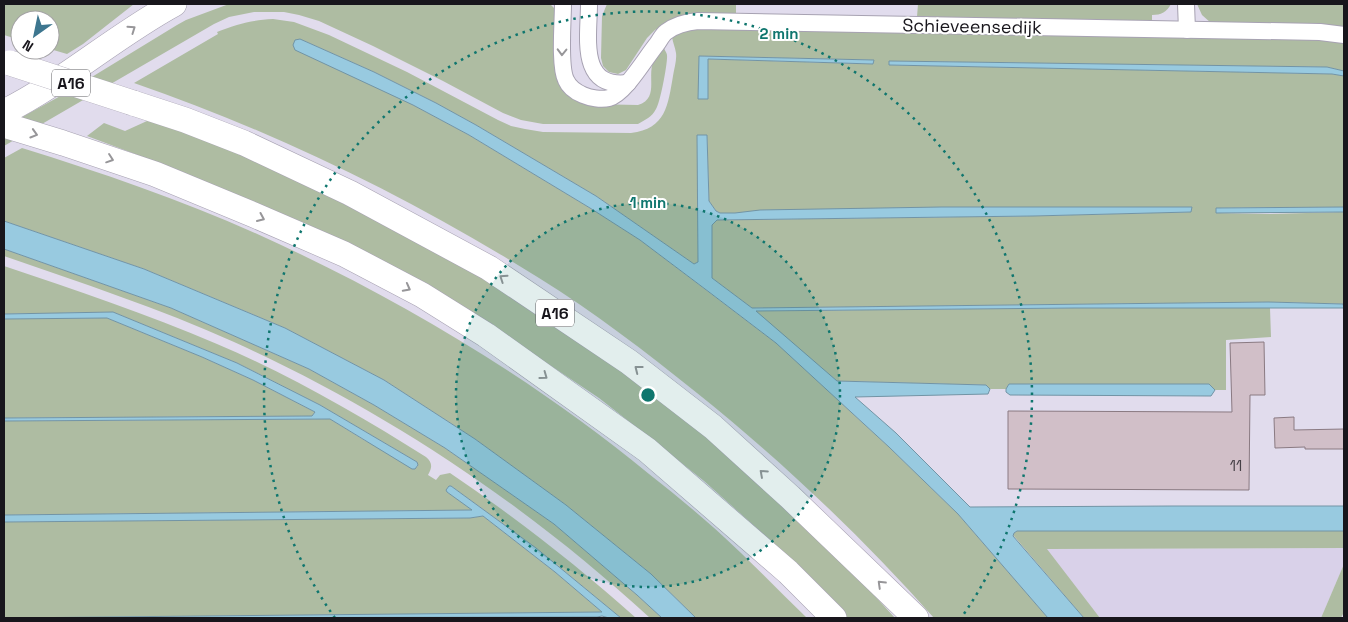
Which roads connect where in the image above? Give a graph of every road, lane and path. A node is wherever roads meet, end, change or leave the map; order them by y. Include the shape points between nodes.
1 (174, 4) edge
2 (563, 4) edge
3 (589, 4) edge
4 (1186, 4) edge
5 (1187, 30) junction
6 (1344, 36) edge
7 (7, 62) edge
8 (628, 83) junction
9 (4, 112) edge
10 (4, 125) edge
11 (834, 618) edge
12 (916, 618) edge

9 -> 1 highway, A16
2 -> 8 street, Schieveensedijk via 562,62 566,80 572,88 590,98 610,98
3 - 8 street via 592,68 607,81
4 - 5 street
5 - 6 street, Schieveensedijk via 1320,32
5 - 8 street, Schieveensedijk via 698,21 666,33
12 -> 7 highway, A16, bridge via 713,427 629,362 489,268 350,193 244,143 185,120
10 -> 11 highway via 155,174 344,254 422,295 486,335 647,450 788,572

